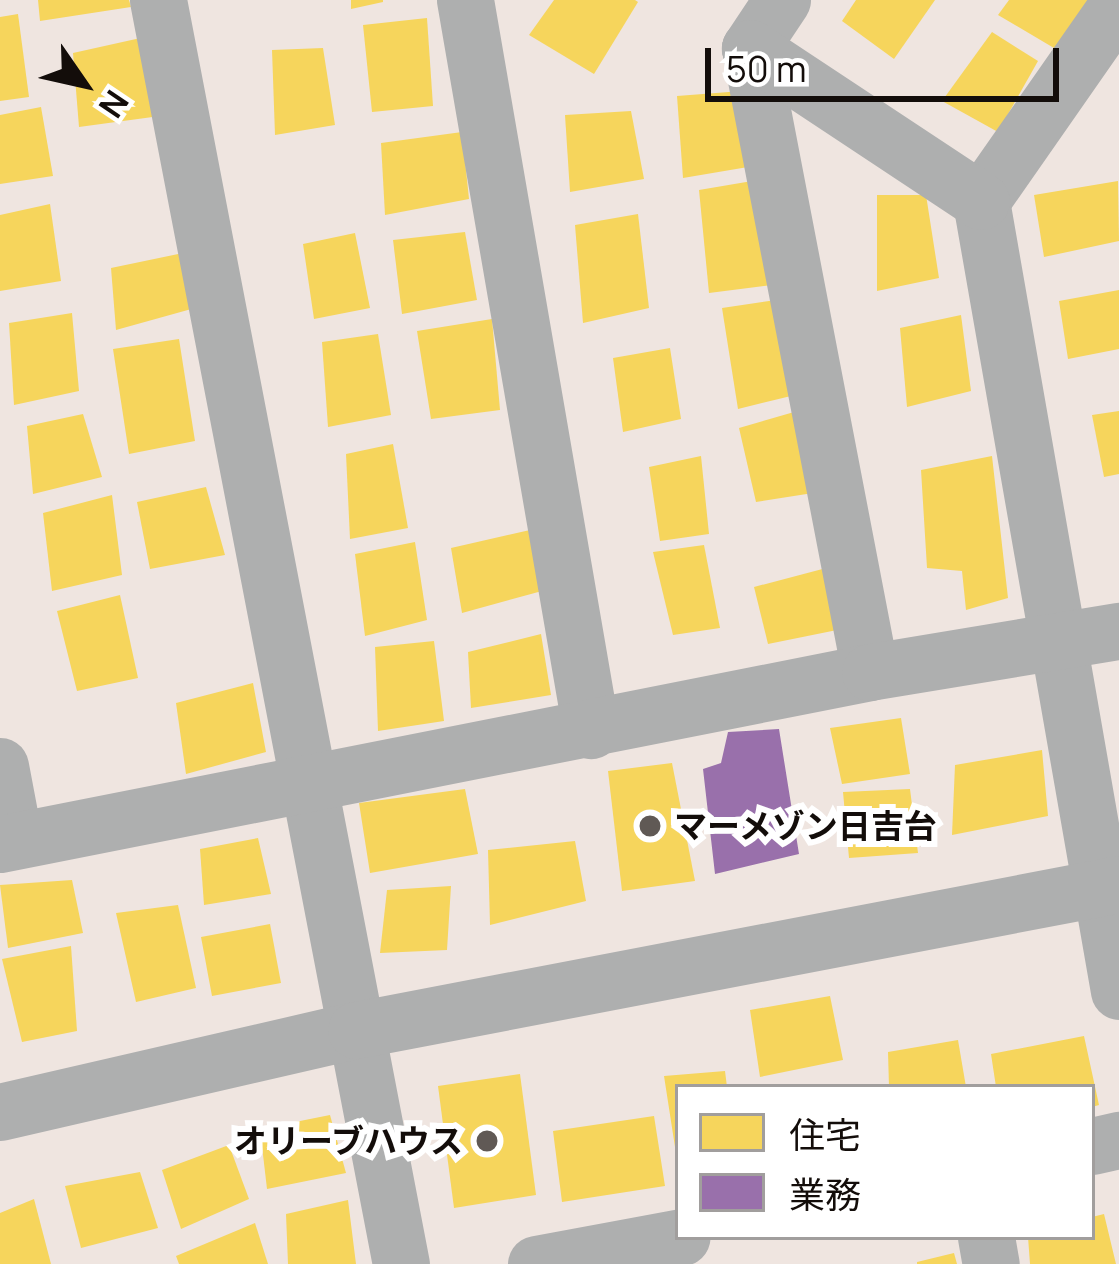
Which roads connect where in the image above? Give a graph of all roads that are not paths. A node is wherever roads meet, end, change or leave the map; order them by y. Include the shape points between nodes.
1 (158, 0) edge
2 (465, 0) edge
3 (782, 0) edge
4 (1119, 3) edge
5 (750, 48) junction
6 (981, 201) junction
7 (1119, 631) edge
8 (1053, 645) junction
9 (870, 672) junction
10 (591, 730) junction
11 (0, 766) edge
12 (305, 784) junction
13 (7, 842) edge
14 (1108, 886) edge
15 (1119, 991) edge
16 (356, 1030) junction
17 (0, 1112) edge
18 (675, 1238) edge
19 (401, 1264) edge
20 (536, 1264) edge

1 - 12 street
2 - 10 street
3 - 5 street
4 - 6 street
5 - 6 street
5 - 9 street
6 - 8 street
7 - 8 street
8 - 9 street
8 - 14 street
9 - 10 street
10 - 12 street
11 - 13 street
12 - 13 street
12 - 16 street
14 - 15 street
14 - 16 street
16 - 17 street
16 - 19 street
18 - 20 street

